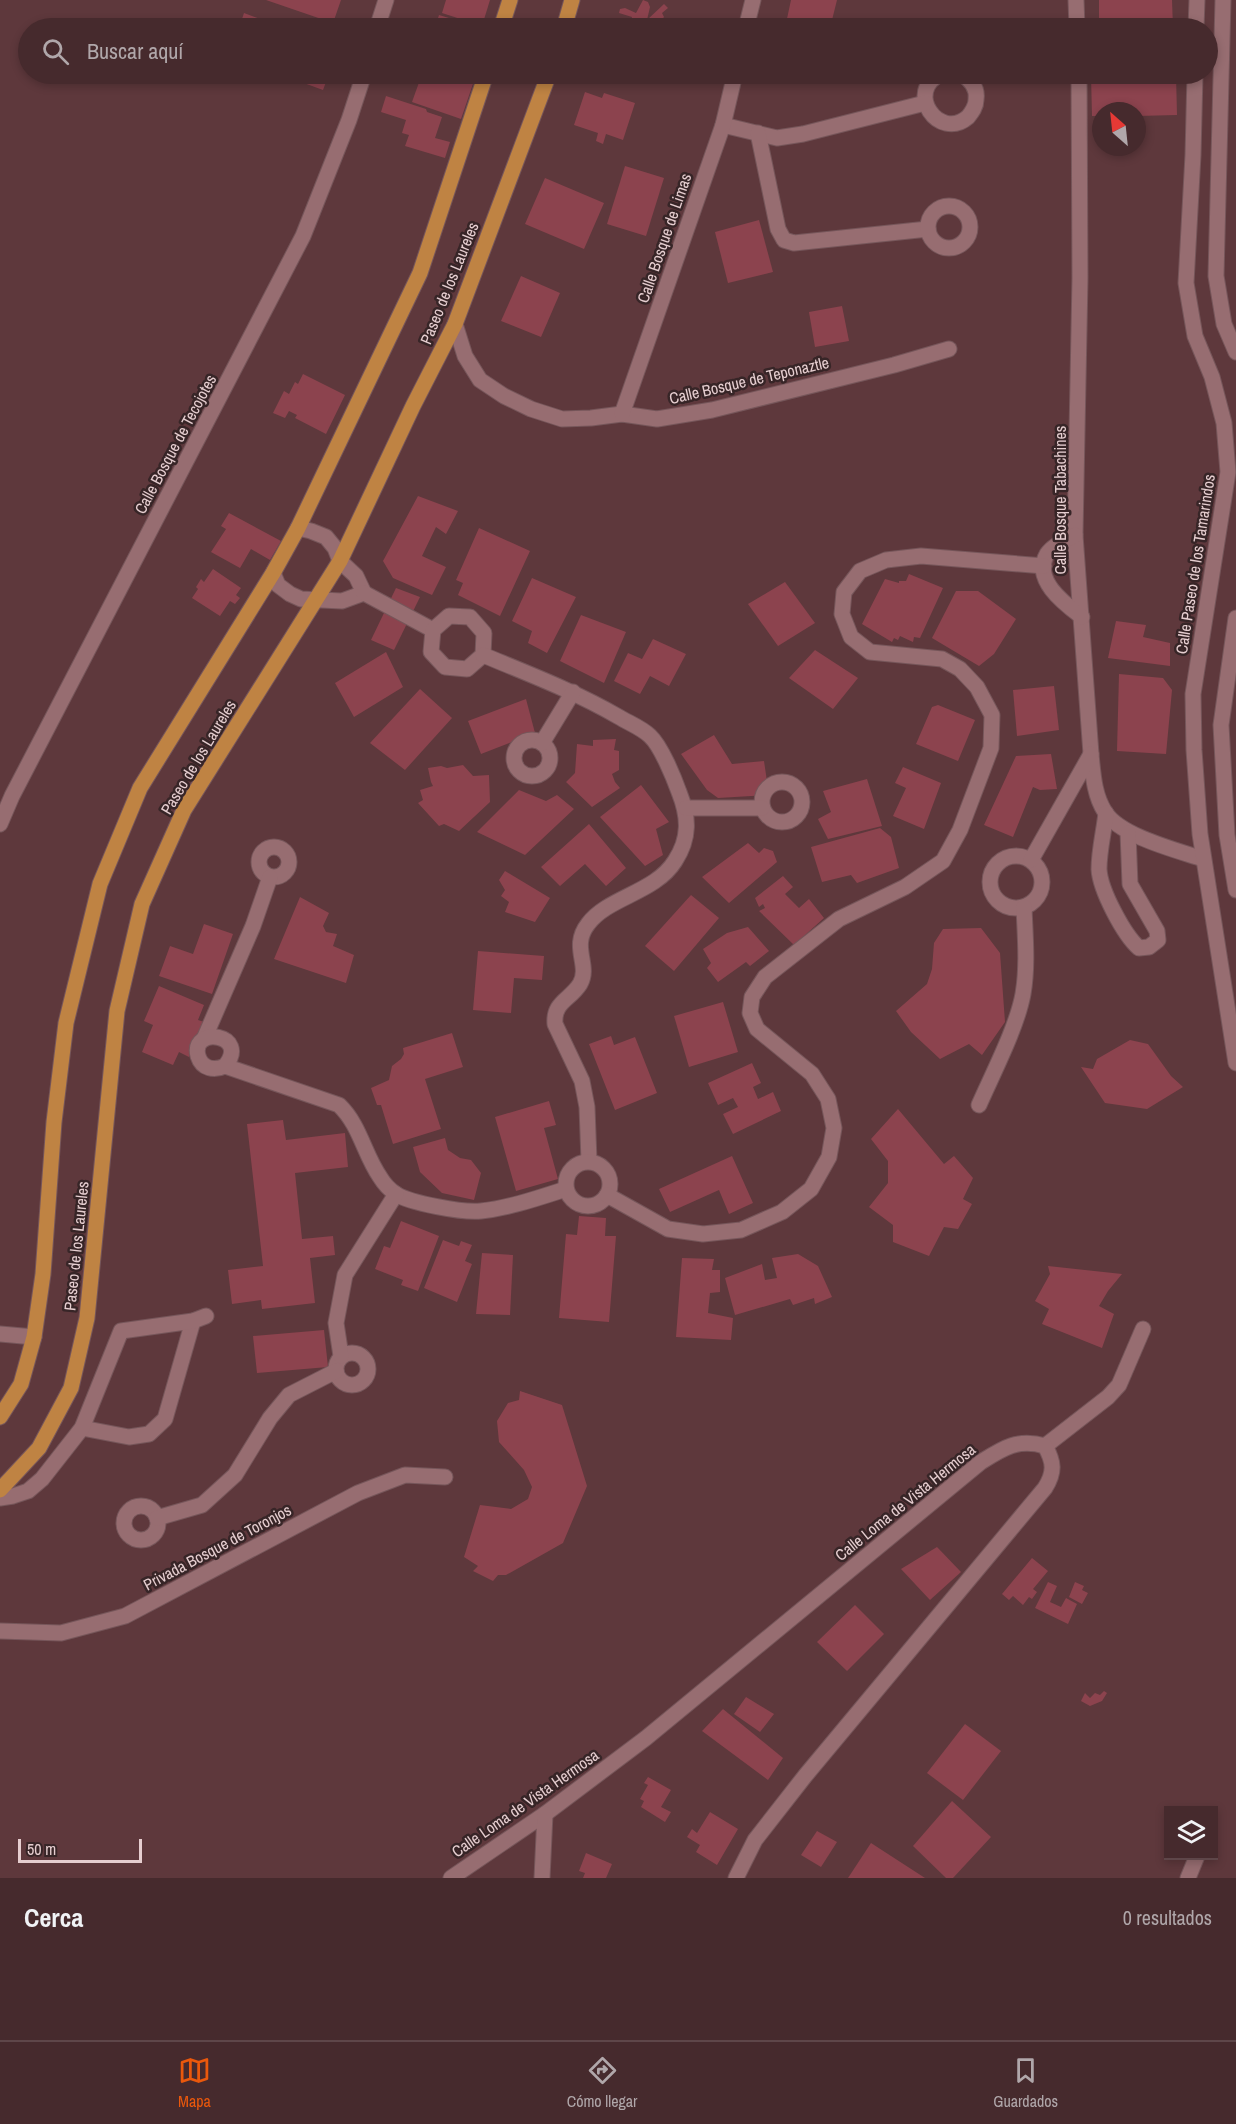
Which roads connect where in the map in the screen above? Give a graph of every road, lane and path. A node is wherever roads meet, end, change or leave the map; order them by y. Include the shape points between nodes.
1 (386, 0) edge
2 (510, 0) edge
3 (572, 0) edge
4 (753, 0) edge
5 (1076, 0) edge
6 (1197, 0) edge
7 (1223, 0) edge
8 (380, 18) edge
9 (504, 18) edge
10 (567, 18) edge
11 (748, 18) edge
12 (1077, 18) edge
13 (1196, 18) edge
14 (360, 84) edge
15 (483, 84) edge
16 (545, 84) edge
17 (733, 84) edge
18 (929, 84) edge
19 (971, 84) edge
20 (1078, 84) edge
21 (1195, 84) edge
22 (926, 103) junction
23 (723, 125) junction
24 (758, 133) junction
25 (928, 229) dead end
26 (455, 324) junction
27 (949, 349) dead end
28 (1236, 352) edge
29 (622, 414) junction
30 (298, 528) junction
31 (1075, 535) junction
32 (340, 561) junction
33 (1044, 566) junction
34 (273, 573) junction
35 (364, 593) junction
36 (317, 600) junction
37 (1082, 617) junction
38 (1236, 618) edge
39 (433, 630) junction
40 (483, 654) junction
41 (573, 692) junction
42 (542, 743) dead end
43 (1091, 754) junction
44 (686, 808) junction
45 (762, 808) dead end
46 (1106, 813) junction
47 (0, 824) edge
48 (1128, 833) junction
49 (1031, 860) junction
50 (1203, 860) junction
51 (270, 877) dead end
52 (1236, 890) edge
53 (1024, 907) junction
54 (204, 1039) junction
55 (1236, 1063) edge
56 (225, 1066) junction
57 (980, 1106) dead end
58 (589, 1161) junction
59 (566, 1189) junction
60 (396, 1194) junction
61 (607, 1195) junction
62 (1143, 1329) dead end
63 (0, 1334) edge
64 (34, 1337) junction
65 (341, 1356) junction
66 (336, 1371) junction
67 (0, 1417) edge
68 (82, 1428) junction
69 (1045, 1446) junction
70 (446, 1477) dead end
71 (0, 1490) edge
72 (0, 1498) edge
73 (157, 1518) dead end
74 (0, 1630) edge
75 (545, 1814) junction
76 (1195, 1860) edge
77 (451, 1878) edge
78 (542, 1878) edge
79 (736, 1878) edge
80 (1188, 1878) edge

1 - 8 street
2 - 9 main road
3 - 10 main road
4 - 11 street
5 - 12 street
6 - 13 street
7 - 28 street via 1216,276 1224,324
14 - 47 street, Calle Bosque de Tecojotes via 303,236
15 - 30 main road, Paseo de los Laureles via 420,273
16 - 26 main road, Paseo de los Laureles
17 - 23 street, Calle Bosque de Limas
18 - 22 street
19 - 22 street via 976,92 975,108 964,120 948,123 933,117
20 - 31 street, Calle Bosque Tabachines via 1080,278
21 - 50 street, Calle Paseo de los Tamarindos via 1186,284 1195,336 1212,377 1224,423 1228,472 1193,694
22 - 24 street via 803,134 777,138
23 - 24 street
23 - 29 street, Calle Bosque de Limas
24 - 25 street via 778,229 784,240 795,243
26 - 29 street, Calle Bosque de Teponaztle via 465,356 480,380 504,396 562,420
26 - 32 main road, Paseo de los Laureles
27 - 29 street, Calle Bosque de Teponaztle via 711,410 657,419
30 - 32 street via 326,537
30 - 34 main road, Paseo de los Laureles
31 - 33 street via 1057,545 1047,555
31 - 37 street, Calle Bosque Tabachines
32 - 35 street via 356,576
32 - 36 main road, Paseo de los Laureles
33 - 37 street via 1045,578 1057,597
33 - 61 street via 921,556 886,560 860,571 844,592 842,615 851,637 870,652 942,659 960,669 977,687 992,715 991,748 960,830 943,861 905,887 839,919 765,977 752,997 750,1013 757,1029 812,1074 828,1100 834,1128 829,1157 811,1189 782,1212 741,1230 703,1234 668,1229
34 - 36 street via 278,585 290,594
34 - 64 main road, Paseo de los Laureles via 140,788 100,884 66,1023
35 - 36 street via 342,601
35 - 39 street
36 - 71 main road, Paseo de los Laureles via 184,810 142,904 117,1011 87,1318 71,1388 39,1448
37 - 43 street, Calle Bosque Tabachines
38 - 52 street via 1221,725 1227,835
39 - 40 street via 449,616 470,617 484,633
39 - 40 street via 431,652 445,668 467,669
40 - 41 street
41 - 42 street
41 - 44 street via 651,736
43 - 46 street, Calle Bosque Tabachines via 1095,788
43 - 49 street
44 - 45 street
44 - 58 street via 687,836 675,862 656,881 588,923 580,937 584,966 581,982 554,1015 582,1081
46 - 48 street, Calle Bosque Tabachines
46 - 48 street via 1099,871 1106,894 1131,941 1139,948 1149,947 1158,940 1157,931 1130,884
48 - 50 street, Calle Bosque Tabachines
49 - 53 street via 1041,873 1041,890
49 - 53 street via 1016,855 1000,860 989,882 1000,903
50 - 55 street, Calle Paseo de los Tamarindos
51 - 54 street
53 - 57 street via 1023,996
54 - 56 street via 218,1036 230,1045
54 - 56 street via 199,1045 199,1060 210,1069
56 - 60 street via 339,1106 348,1113 380,1178
58 - 59 street via 576,1165 567,1175
58 - 61 street via 603,1167 610,1180
59 - 60 street via 479,1211 446,1209
59 - 61 street via 572,1200 584,1206 598,1204
60 - 65 street via 345,1275 336,1323
62 - 69 street via 1119,1385
63 - 64 street
64 - 67 main road, Paseo de los Laureles via 21,1384
65 - 66 street
65 - 66 street via 357,1353 368,1366 367,1374 354,1385 339,1379
66 - 73 street via 289,1395 235,1475 202,1505
68 - 68 street via 129,1437 149,1434 165,1419 200,1318 121,1331
68 - 72 street via 28,1491
69 - 75 street, Calle Loma de Vista Hermosa via 1031,1442 1014,1444 981,1462 646,1738
69 - 79 street via 1053,1466 1045,1488 805,1776 755,1840
70 - 74 street, Privada Bosque de Toronjos via 405,1475 358,1493 125,1616 61,1634
75 - 77 street, Calle Loma de Vista Hermosa
75 - 78 street
76 - 80 street

